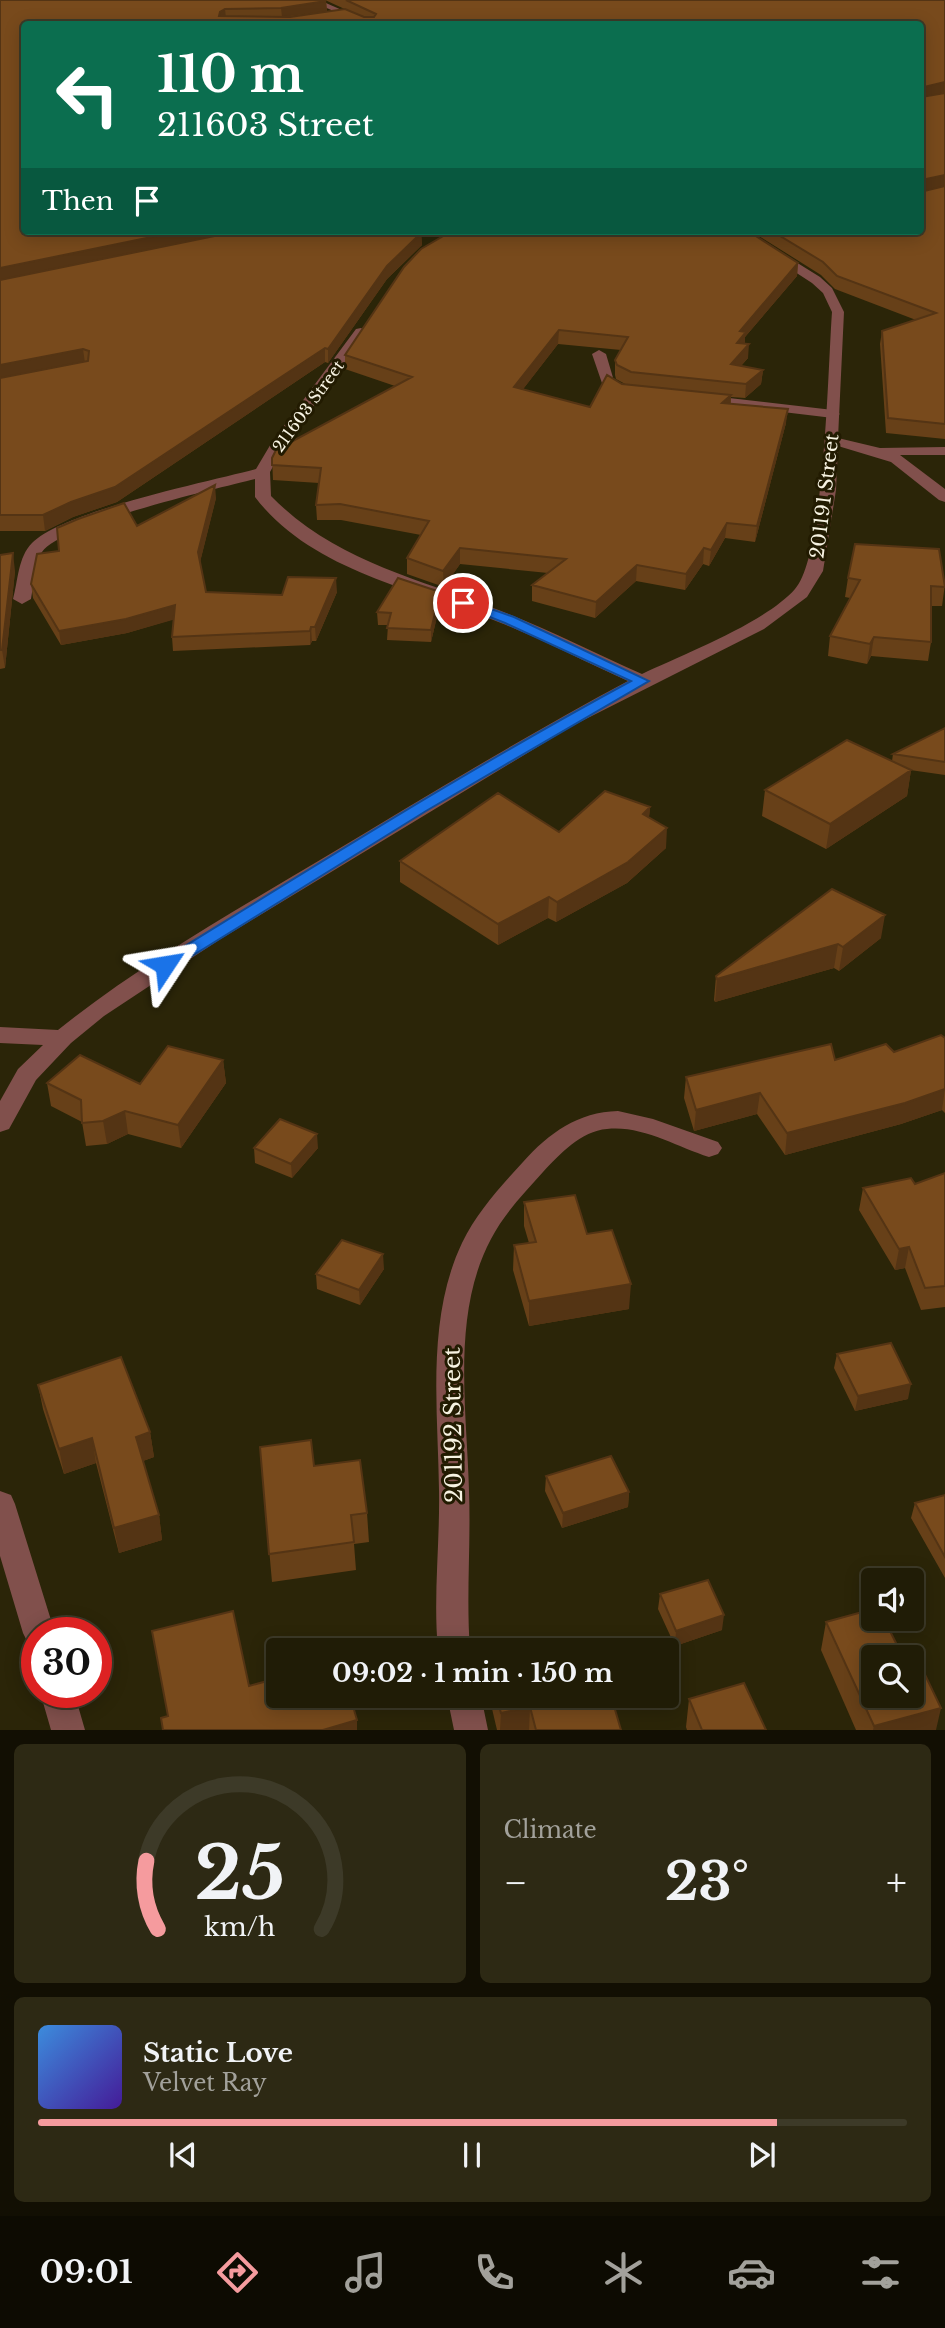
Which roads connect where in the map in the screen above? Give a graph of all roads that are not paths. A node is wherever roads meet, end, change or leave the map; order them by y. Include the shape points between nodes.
1 (312, 0) edge
2 (345, 14) junction
3 (332, 16) edge
4 (362, 21) edge
5 (751, 235) edge
6 (372, 316) edge
7 (600, 354) dead end
8 (637, 395) edge
9 (690, 398) edge
10 (834, 414) junction
11 (830, 440) junction
12 (875, 451) junction
13 (945, 451) edge
14 (262, 471) junction
15 (945, 497) edge
16 (22, 599) dead end
17 (642, 681) junction
18 (0, 1035) edge
19 (62, 1038) junction
20 (0, 1123) edge
21 (709, 1148) dead end
22 (0, 1504) edge
23 (34, 1617) edge
24 (454, 1638) edge
25 (62, 1708) edge
26 (466, 1708) edge
27 (68, 1730) edge
28 (471, 1730) edge

1 - 2 street
2 - 3 street
2 - 4 street
5 - 10 street, 201191 Street via 816,280 834,301 838,312
6 - 14 street, 211603 Street
7 - 8 street via 608,383
9 - 10 street
10 - 11 street, 201191 Street
11 - 12 street
11 - 17 street, 201191 Street via 820,547 815,571 801,593 758,625
12 - 13 street
12 - 15 street via 896,459
14 - 16 street via 51,536 37,547
14 - 17 street, 211603 Street via 263,498 313,543 510,620
17 - 19 street, 201191 Street via 553,729 211,935
18 - 19 street
19 - 20 street, 201191 Street via 27,1075
21 - 24 street, 201192 Street via 632,1122 608,1119 582,1126 558,1140 505,1197 471,1252 452,1324 449,1384
22 - 23 street
25 - 27 street
26 - 28 street

